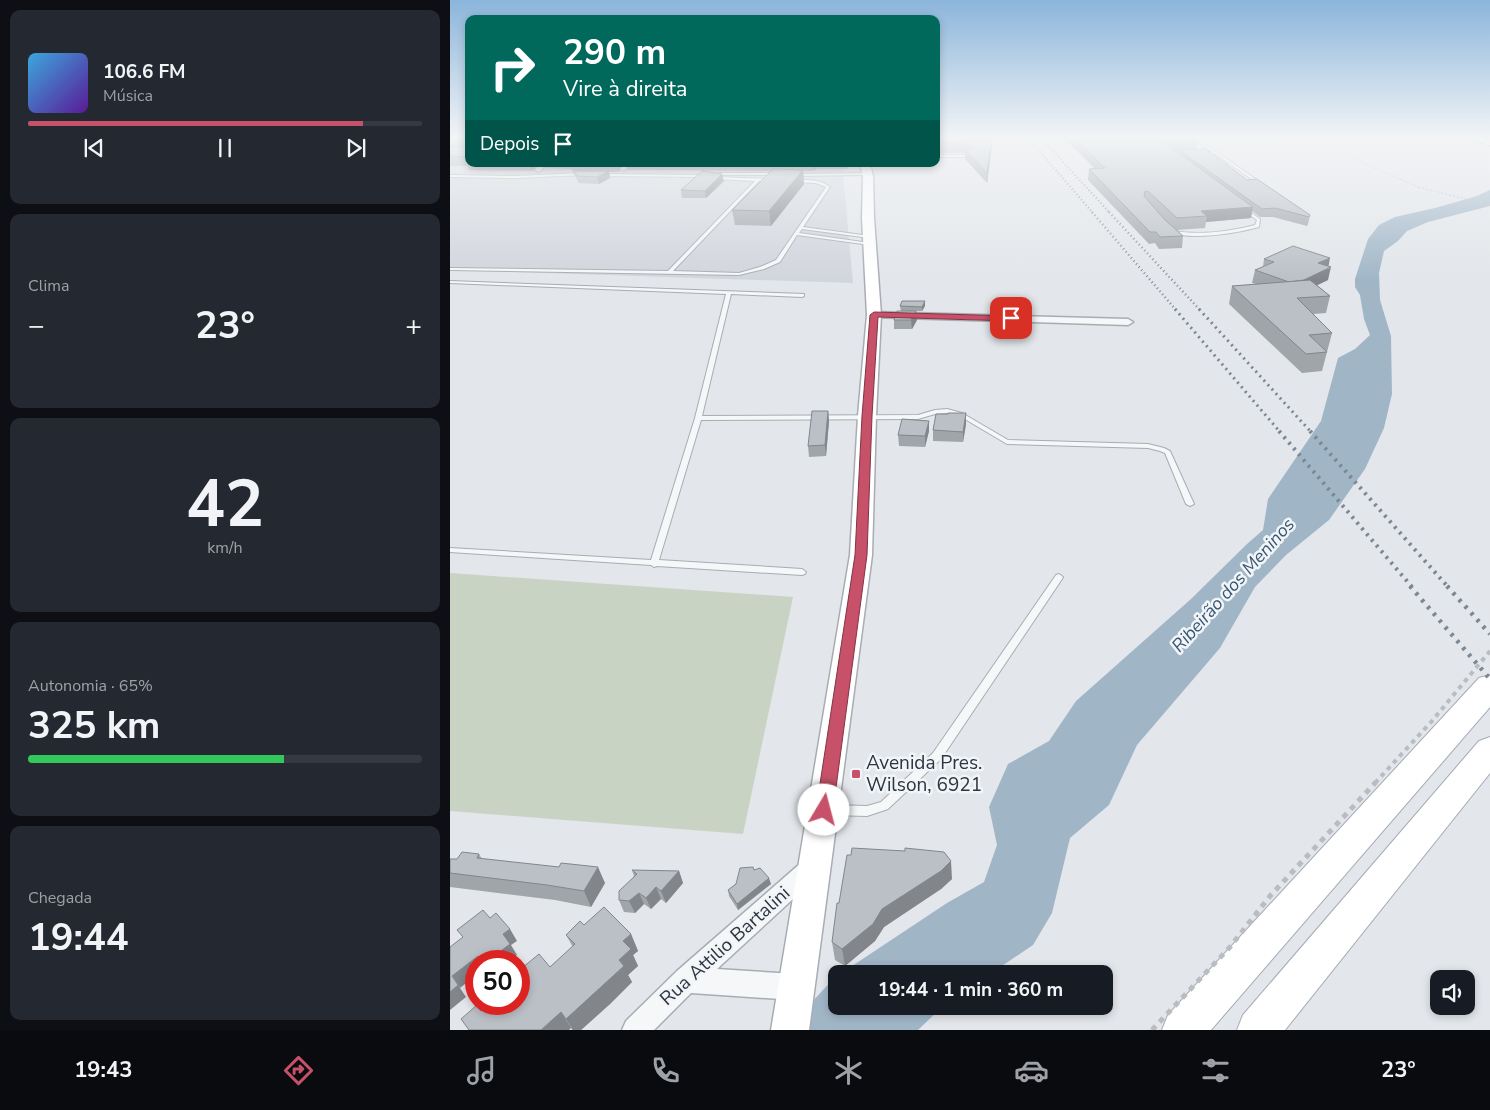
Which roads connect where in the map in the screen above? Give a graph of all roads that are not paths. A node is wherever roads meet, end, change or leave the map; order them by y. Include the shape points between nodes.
1 (754, 184) edge
2 (824, 184) edge
3 (868, 184) edge
4 (1261, 184) edge
5 (1269, 190) edge
6 (1236, 204) edge
7 (801, 228) junction
8 (1171, 232) edge
9 (797, 234) junction
10 (870, 241) junction
11 (450, 269) edge
12 (669, 273) junction
13 (450, 282) edge
14 (728, 293) junction
15 (802, 294) dead end
16 (874, 315) junction
17 (1128, 322) dead end
18 (867, 416) junction
19 (698, 418) junction
20 (1190, 504) dead end
21 (450, 550) edge
22 (654, 564) junction
23 (802, 572) dead end
24 (1059, 577) dead end
25 (1490, 686) edge
26 (1490, 750) edge
27 (824, 810) junction
28 (816, 863) junction
29 (686, 980) junction
30 (793, 1009) edge
31 (634, 1030) edge
32 (1182, 1030) edge
33 (1258, 1030) edge

1 - 12 lane
2 - 7 lane via 828,187
3 - 10 main road
4 - 5 lane
6 - 8 lane via 1259,220 1257,226 1246,230
7 - 9 lane
7 - 10 lane
9 - 10 lane
9 - 12 lane via 778,261 762,268 739,274
10 - 16 main road
11 - 12 lane
13 - 14 lane
14 - 15 lane
14 - 19 lane
16 - 17 street
16 - 18 main road
18 - 19 lane
18 - 20 lane via 920,417 948,412 960,414 1007,442 1162,448 1168,452
18 - 27 main road via 861,555
19 - 22 lane
21 - 22 lane
22 - 23 lane
24 - 27 lane via 937,756 884,806 867,811
25 - 32 main road
26 - 33 main road
27 - 28 main road
28 - 29 street, Rua Attilio Bartalini
28 - 30 main road
29 - 30 street
29 - 31 street, Rua Attilio Bartalini

